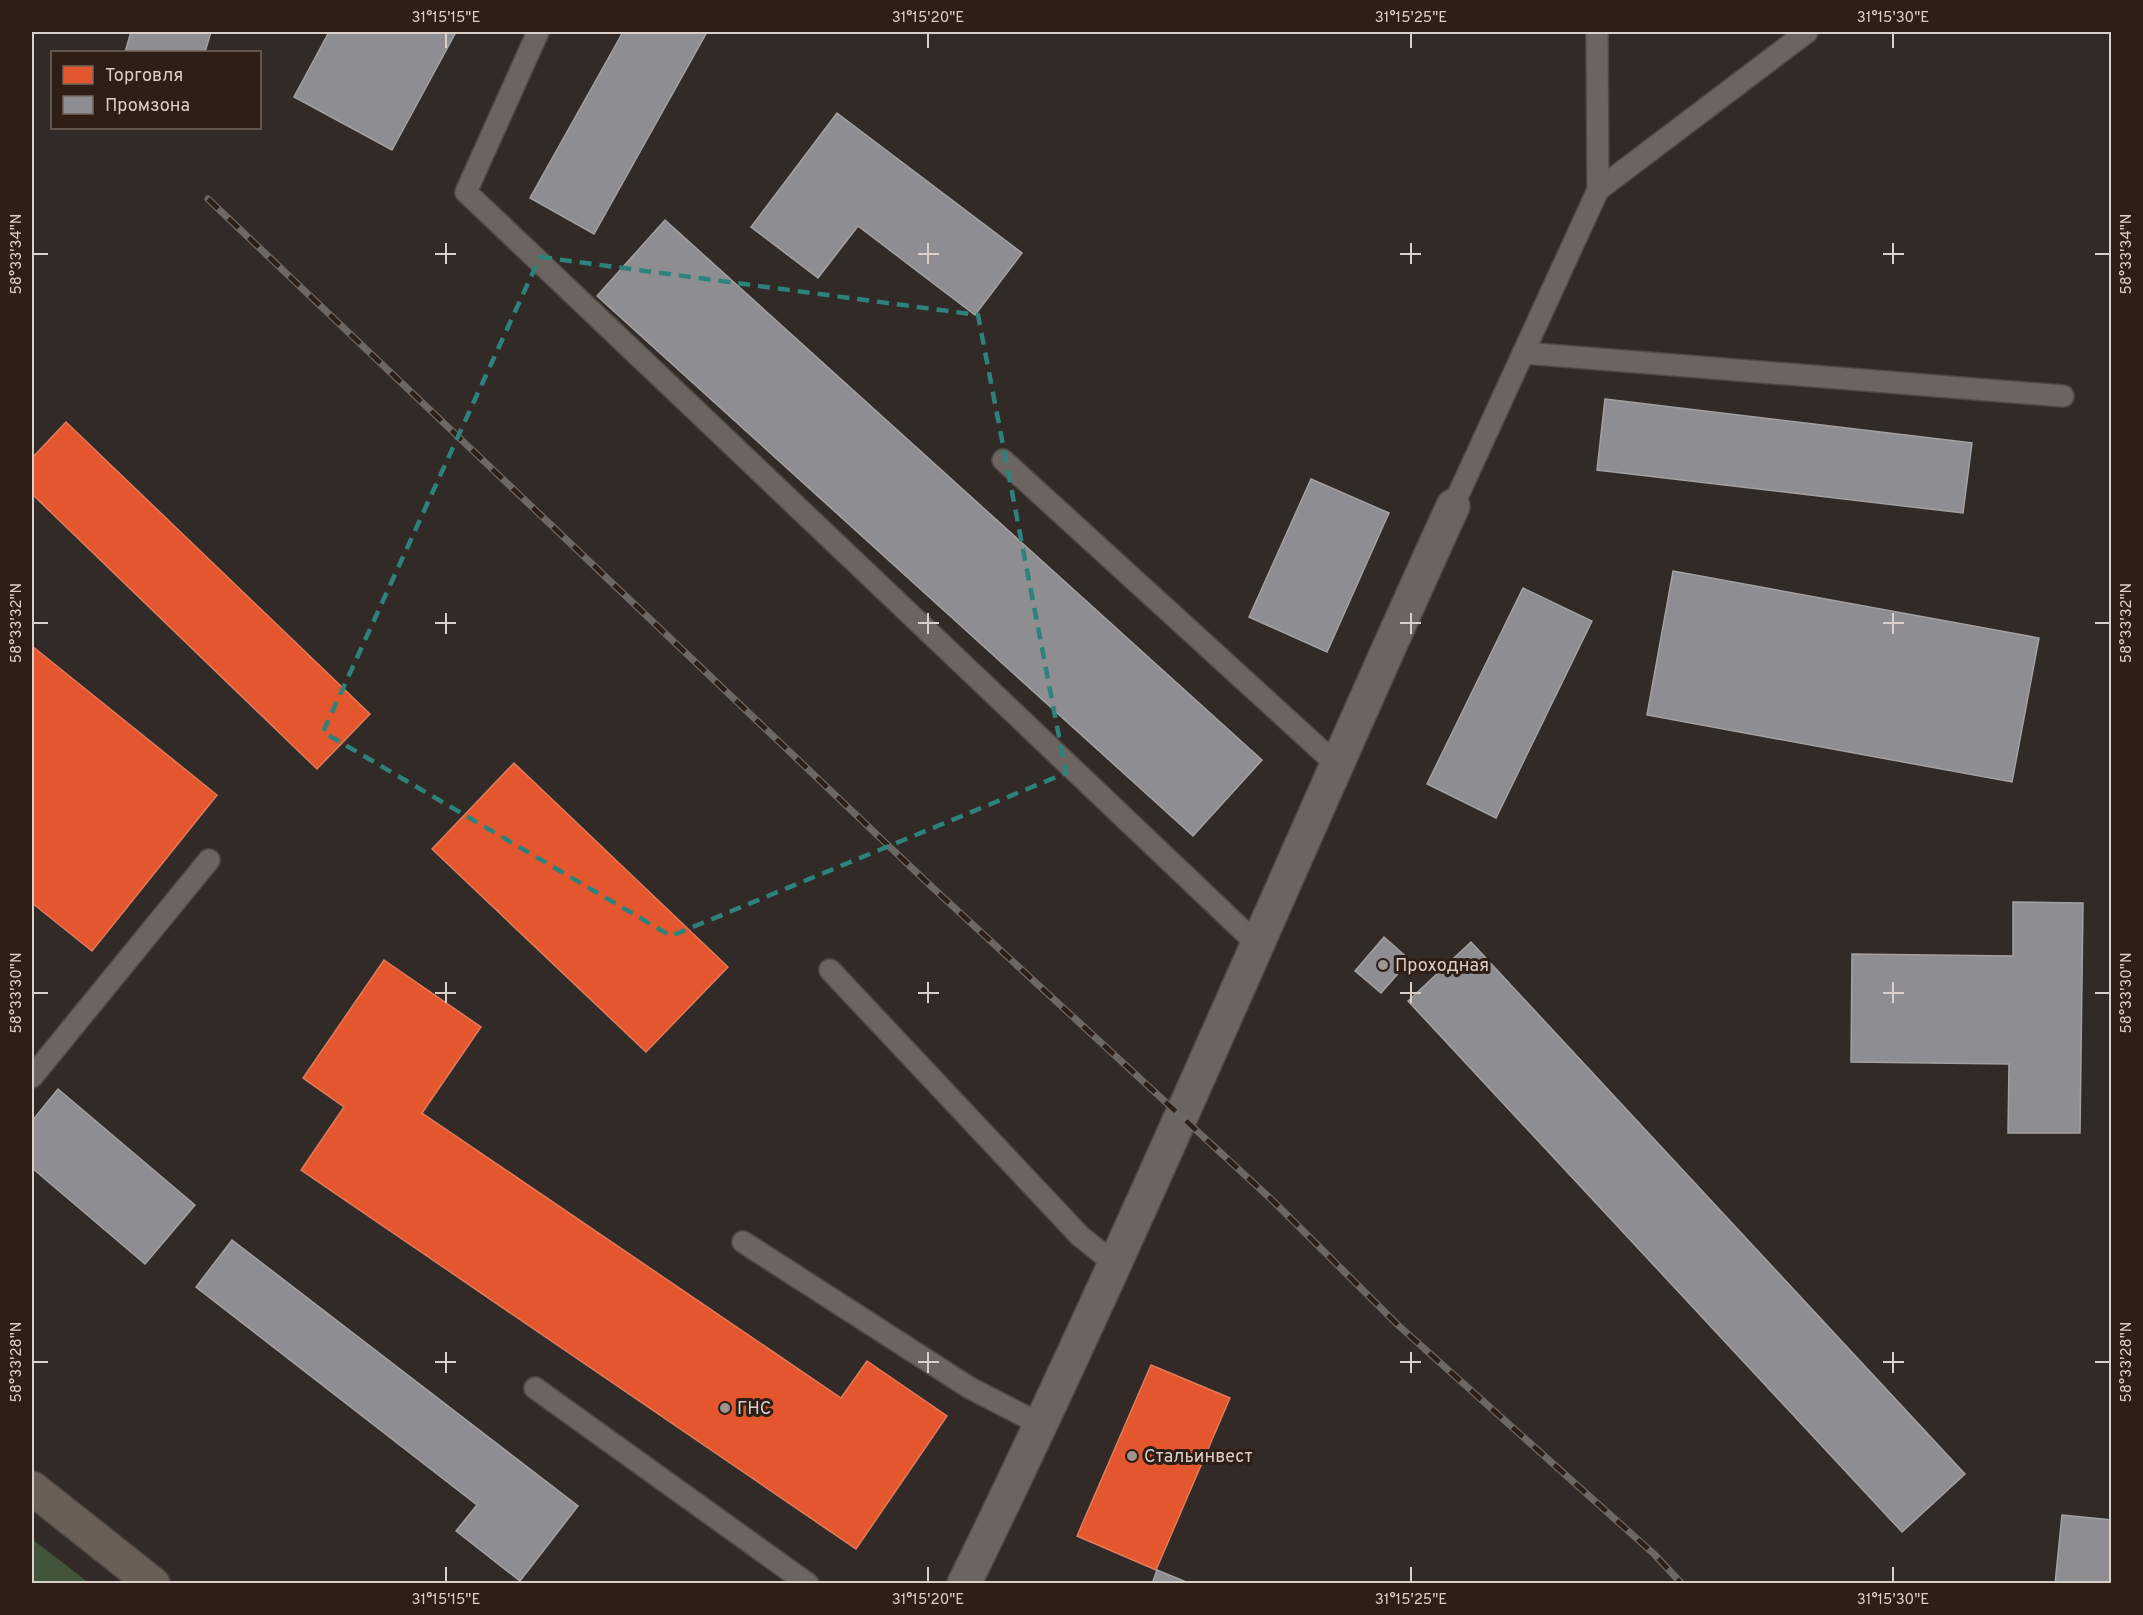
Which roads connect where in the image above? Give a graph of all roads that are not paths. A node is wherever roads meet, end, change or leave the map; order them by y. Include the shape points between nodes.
1 (538, 32) edge
2 (1597, 32) edge
3 (1807, 32) edge
4 (1598, 190) junction
5 (1523, 353) junction
6 (2063, 396) dead end
7 (1003, 460) dead end
8 (1453, 506) joint
9 (1335, 763) junction
10 (209, 860) dead end
11 (1257, 944) junction
12 (830, 970) dead end
13 (32, 1077) edge
14 (743, 1242) dead end
15 (1115, 1264) junction
16 (535, 1389) dead end
17 (1042, 1425) junction
18 (32, 1488) edge
19 (153, 1584) edge
20 (808, 1584) edge
21 (964, 1584) edge

1 - 11 lane via 466,192
2 - 4 lane
3 - 4 lane
4 - 5 lane
5 - 6 lane
5 - 8 lane
7 - 9 lane
8 - 9 street
9 - 11 street
10 - 13 lane
11 - 15 street
12 - 15 lane via 1080,1236
14 - 17 lane via 970,1389
15 - 17 street
16 - 20 lane
17 - 21 street
18 - 19 main road

